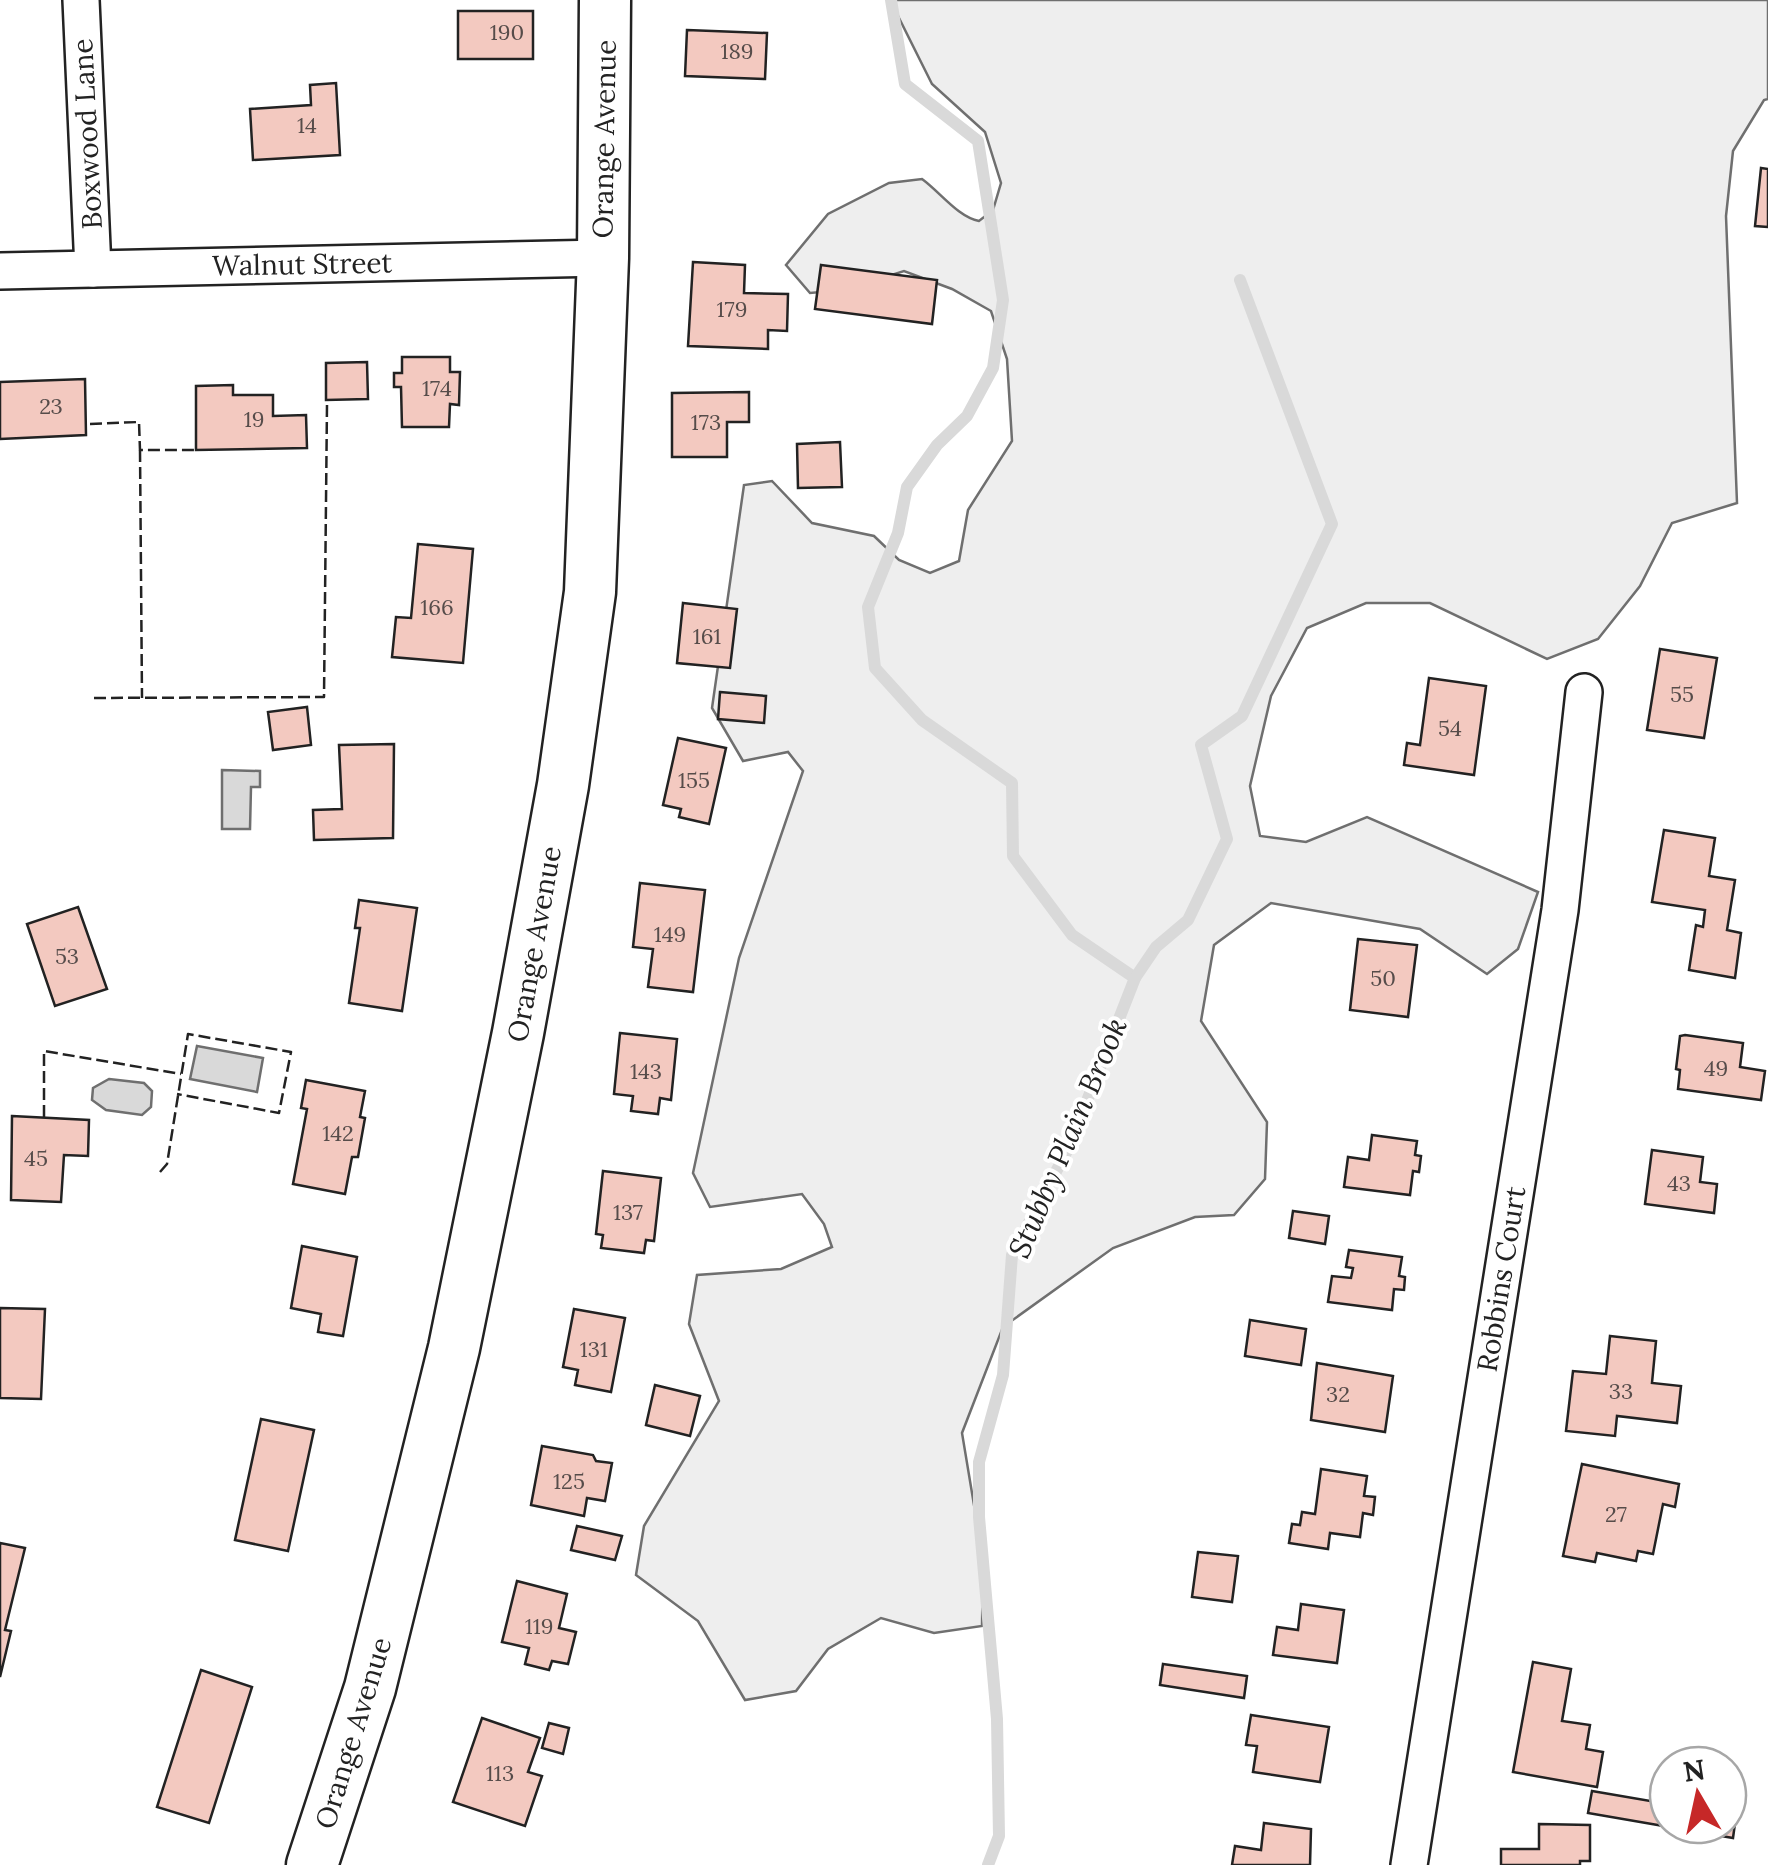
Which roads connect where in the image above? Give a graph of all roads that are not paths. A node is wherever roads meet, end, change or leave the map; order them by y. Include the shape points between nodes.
1 (81, 0) edge
2 (605, 0) edge
3 (603, 258) junction
4 (92, 269) junction
5 (0, 271) edge
6 (1584, 692) dead end
7 (312, 1865) edge
8 (1409, 1865) edge

1 - 4 street, Boxwood Lane
2 - 3 main road, Orange Avenue
3 - 4 street, Walnut Street
3 - 7 main road, Orange Avenue via 590,592 518,1033 454,1348 370,1688
4 - 5 street, Walnut Street
6 - 8 street, Robbins Court via 1560,910

